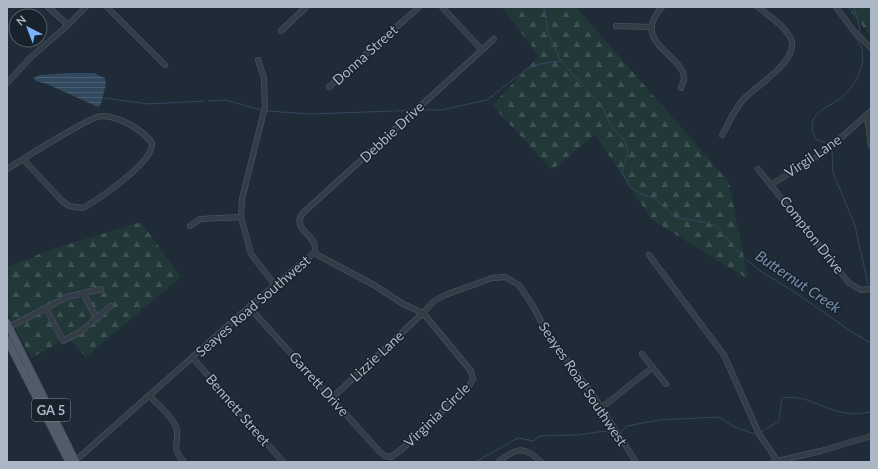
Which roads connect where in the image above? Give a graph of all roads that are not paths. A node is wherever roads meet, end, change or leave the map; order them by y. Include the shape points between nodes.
1 (48, 7) edge
2 (86, 7) edge
3 (107, 7) edge
4 (419, 7) edge
5 (442, 7) edge
6 (662, 7) edge
7 (758, 7) edge
8 (836, 7) edge
9 (304, 8) edge
10 (68, 25) junction
11 (616, 26) dead end
12 (652, 27) junction
13 (281, 30) dead end
14 (494, 39) dead end
15 (871, 48) edge
16 (482, 50) junction
17 (258, 60) dead end
18 (165, 65) dead end
19 (7, 83) edge
20 (329, 87) dead end
21 (681, 88) dead end
22 (869, 113) edge
23 (722, 135) dead end
24 (871, 146) edge
25 (23, 159) junction
26 (7, 169) edge
27 (758, 169) dead end
28 (772, 184) junction
29 (241, 217) junction
30 (190, 226) dead end
31 (314, 253) junction
32 (649, 255) dead end
33 (275, 285) junction
34 (101, 289) dead end
35 (871, 289) edge
36 (83, 293) junction
37 (111, 306) dead end
38 (46, 308) junction
39 (249, 308) junction
40 (423, 313) junction
41 (97, 319) junction
42 (8, 326) edge
43 (7, 340) edge
44 (642, 354) dead end
45 (193, 358) junction
46 (653, 367) junction
47 (666, 384) dead end
48 (150, 396) junction
49 (332, 398) junction
50 (601, 408) junction
51 (871, 436) edge
52 (392, 457) joint
53 (775, 461) edge
54 (74, 462) edge
55 (184, 462) edge
56 (283, 462) edge
57 (498, 462) edge
58 (541, 462) edge
59 (636, 462) edge

1 - 10 street
2 - 10 street
3 - 18 street
4 - 20 street, Donna Street
5 - 16 street
6 - 12 street via 654,18
7 - 23 street via 789,36 792,42 791,51 784,64 734,110
8 - 15 street via 853,30
9 - 13 street
10 - 19 street via 31,56
11 - 12 street
12 - 21 street via 658,43 683,74
14 - 16 street, Debbie Drive
16 - 31 street, Debbie Drive via 303,213 298,222 315,243
17 - 29 street via 264,78 265,107 242,199
22 - 24 street
22 - 28 street, Virgil Lane via 825,152
25 - 25 street via 101,116 122,121 136,128 148,137 152,148 144,161 94,203 83,208 69,206
25 - 26 street
27 - 28 street, Compton Drive
28 - 35 street, Compton Drive via 849,282 861,290
29 - 30 street via 200,219
29 - 33 street via 250,254
31 - 33 street, Seayes Road Southwest
31 - 40 street, Seayes Road Southwest
32 - 53 street via 724,355 758,434
33 - 39 street, Seayes Road Southwest
34 - 36 street
36 - 38 street via 67,297
36 - 41 street
37 - 41 street
38 - 41 street via 63,341
38 - 42 street
39 - 45 street, Seayes Road Southwest
39 - 49 street, Garrett Drive
40 - 49 street, Lizzie Lane
40 - 50 street, Seayes Road Southwest via 433,302 453,292 492,278 510,279 526,294 550,338
40 - 52 street, Virginia Circle via 466,362 473,379 466,389
42 - 54 main road, GA 5
43 - 54 main road, GA 5
44 - 46 street
45 - 48 street, Seayes Road Southwest
45 - 56 street, Bennett Street
46 - 47 street
46 - 50 street
48 - 54 street, Seayes Road Southwest
48 - 55 street via 175,425 175,449
49 - 52 street, Garrett Drive via 379,451 385,456
50 - 59 street, Seayes Road Southwest
51 - 53 street
57 - 58 street via 522,450 530,451

